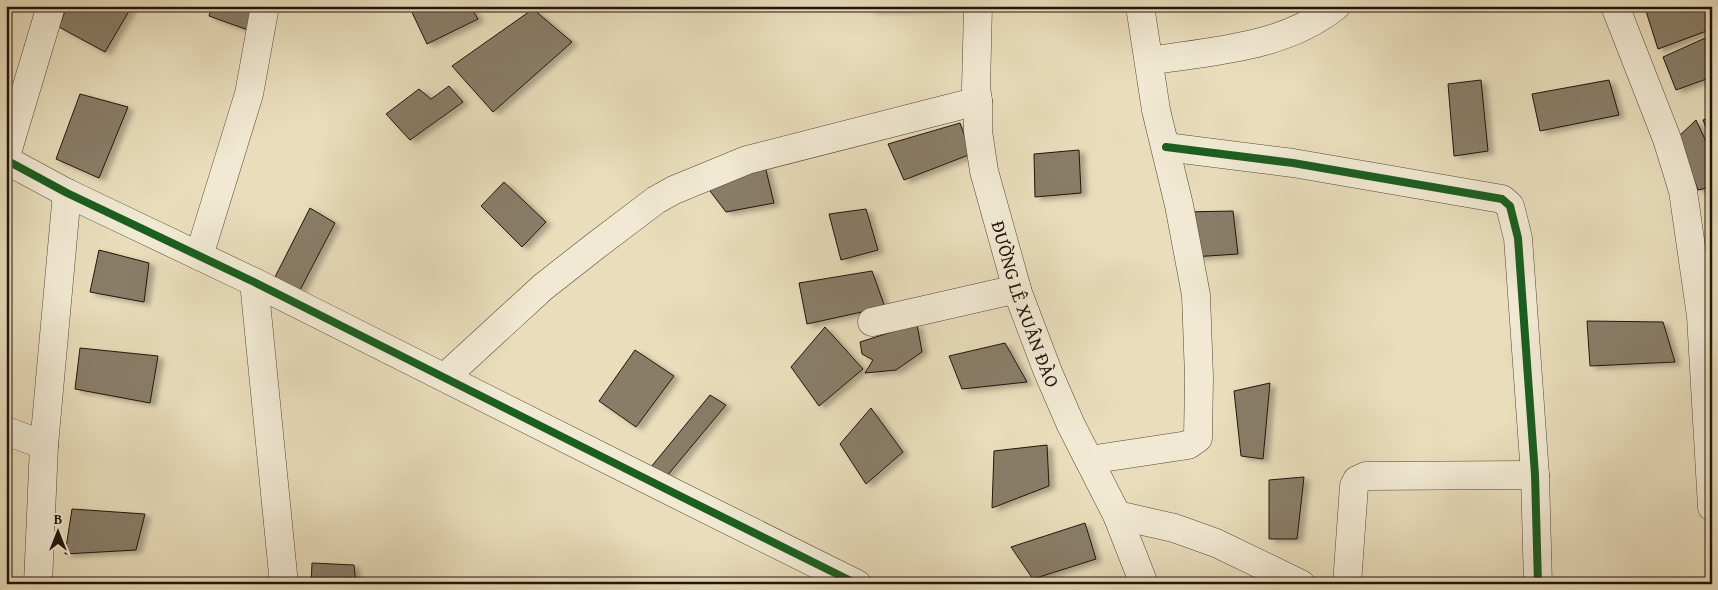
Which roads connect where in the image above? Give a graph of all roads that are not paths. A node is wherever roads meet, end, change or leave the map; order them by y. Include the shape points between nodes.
1 (51, 6) edge
2 (265, 6) edge
3 (978, 6) edge
4 (1140, 6) edge
5 (1336, 6) edge
6 (1615, 6) edge
7 (1149, 61) junction
8 (978, 100) junction
9 (1166, 147) junction
10 (6, 158) edge
11 (67, 193) junction
12 (199, 256) junction
13 (254, 282) junction
14 (1017, 289) junction
15 (872, 322) dead end
16 (445, 377) junction
17 (6, 431) edge
18 (44, 444) junction
19 (1090, 460) junction
20 (1535, 475) junction
21 (1712, 507) edge
22 (1117, 515) junction
23 (38, 584) edge
24 (284, 584) edge
25 (857, 584) edge
26 (1144, 584) edge
27 (1301, 584) edge
28 (1347, 584) edge
29 (1538, 584) edge

1 - 10 street
2 - 12 street via 249,94
3 - 8 street, ĐƯỜNG LÊ XUÂN ĐÀO
4 - 7 street
5 - 7 street via 1302,28 1275,38 1237,48
6 - 21 street via 1667,139 1683,191 1702,316
7 - 9 street via 1156,110
8 - 14 street, ĐƯỜNG LÊ XUÂN ĐÀO via 978,131 984,171
8 - 16 street via 747,160 674,190 656,200 550,282
9 - 19 street via 1196,295 1198,438 1188,446
9 - 20 street via 1294,163 1502,199 1510,206 1518,238
10 - 11 street
11 - 12 street
11 - 18 street
12 - 13 street
13 - 16 street
13 - 24 street
14 - 15 street
14 - 19 street, ĐƯỜNG LÊ XUÂN ĐÀO via 1048,372
16 - 25 street
17 - 18 street
18 - 23 street
19 - 22 street, ĐƯỜNG LÊ XUÂN ĐÀO
20 - 28 street via 1361,477 1354,486
20 - 29 street
22 - 26 street, ĐƯỜNG LÊ XUÂN ĐÀO
22 - 27 street via 1174,528 1216,543

